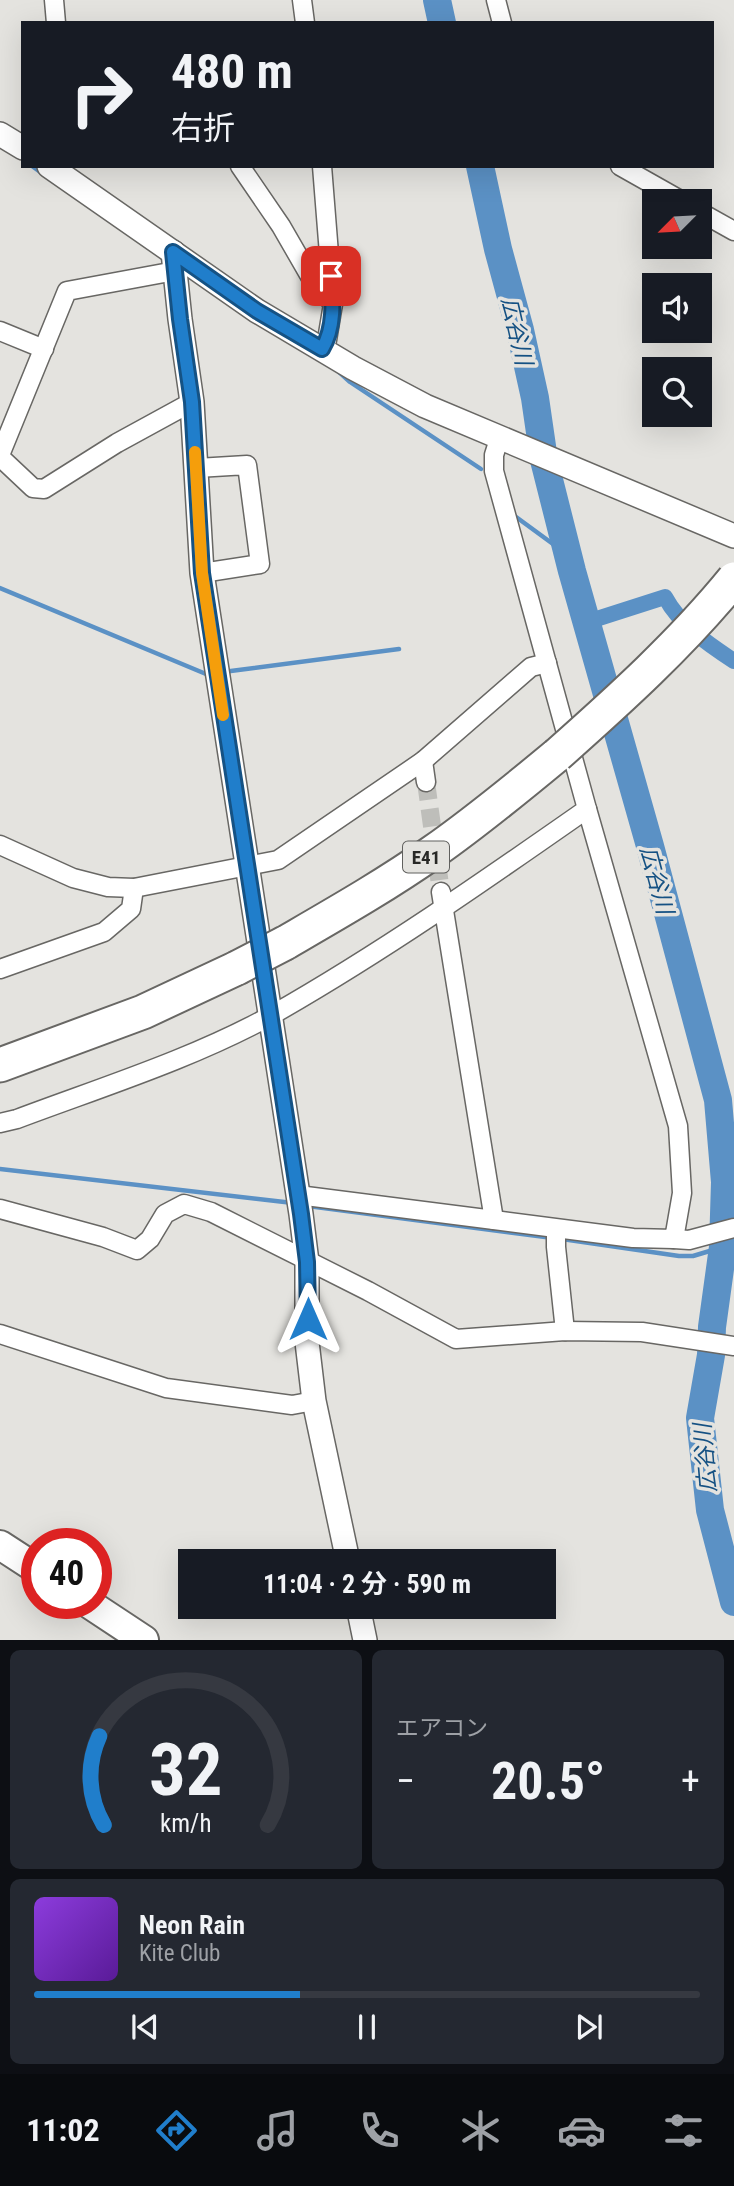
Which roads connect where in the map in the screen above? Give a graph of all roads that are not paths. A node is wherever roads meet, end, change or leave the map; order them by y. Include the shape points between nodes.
1 (54, 0) edge
2 (302, 0) edge
3 (496, 0) edge
4 (56, 21) edge
5 (305, 21) edge
6 (501, 21) edge
7 (0, 134) edge
8 (21, 147) edge
9 (52, 168) edge
10 (241, 168) edge
11 (322, 168) edge
12 (623, 168) edge
13 (660, 189) edge
14 (712, 219) edge
15 (734, 231) edge
16 (174, 262) junction
17 (333, 304) junction
18 (0, 331) edge
19 (44, 349) junction
20 (322, 349) junction
21 (192, 402) junction
22 (507, 439) junction
23 (0, 456) edge
24 (197, 468) junction
25 (734, 536) edge
26 (202, 573) junction
27 (734, 579) edge
28 (547, 663) junction
29 (423, 761) junction
30 (426, 782) tunnel mouth
31 (587, 809) junction
32 (0, 845) edge
33 (246, 867) junction
34 (134, 888) junction
35 (442, 901) junction
36 (0, 969) edge
37 (270, 1015) junction
38 (0, 1065) edge
39 (0, 1124) edge
40 (300, 1204) junction
41 (0, 1209) edge
42 (494, 1220) junction
43 (734, 1228) edge
44 (556, 1238) junction
45 (674, 1239) junction
46 (307, 1262) junction
47 (565, 1331) junction
48 (0, 1334) edge
49 (734, 1346) edge
50 (314, 1401) junction
51 (0, 1545) edge
52 (345, 1549) edge
53 (21, 1559) edge
54 (112, 1619) edge
55 (361, 1619) edge
56 (144, 1640) edge
57 (365, 1640) edge

1 - 4 street
2 - 5 street
3 - 6 street
7 - 8 street
9 - 16 street
10 - 17 street via 311,278
11 - 17 street
12 - 13 street
14 - 15 street
16 - 19 street via 67,291
16 - 20 street
16 - 21 street
17 - 20 street
18 - 19 street
19 - 23 street
20 - 22 street via 425,406
21 - 23 street via 44,489 33,488
21 - 24 street
22 - 25 street
22 - 28 street via 494,455 494,471
24 - 26 street
24 - 26 street via 247,465 260,564
26 - 33 street
27 - 38 highway, E41, bridge via 617,702 501,802 432,853 360,900 237,968 144,1012
28 - 29 street via 531,667
28 - 31 street
29 - 30 street
29 - 33 street via 278,860
31 - 35 street
31 - 45 street via 678,1126 682,1193
32 - 34 street via 74,878
33 - 34 street
33 - 37 street
34 - 36 street via 131,909 103,932
35 - 37 street
35 - 42 street
37 - 39 street via 182,1057
37 - 40 street
40 - 42 street
40 - 46 street
41 - 46 street via 138,1250 165,1214 184,1204 211,1212
42 - 44 street
43 - 45 street via 690,1240
44 - 45 street
44 - 47 street
46 - 47 street via 456,1339
46 - 50 street via 307,1342
47 - 49 street via 642,1332
48 - 50 street via 166,1388 292,1405
50 - 52 street
51 - 53 main road
54 - 56 main road
55 - 57 street

